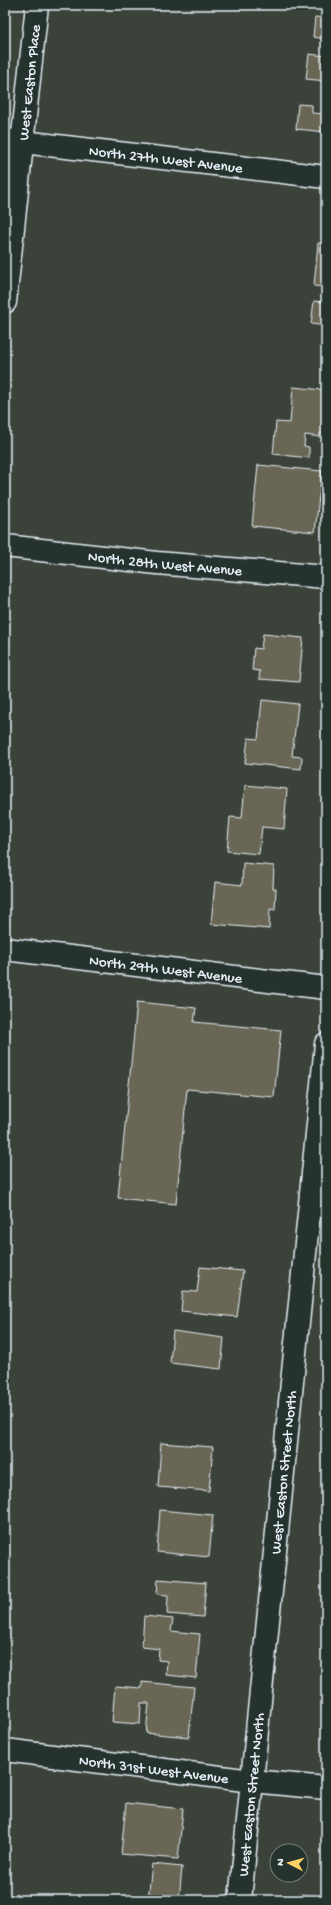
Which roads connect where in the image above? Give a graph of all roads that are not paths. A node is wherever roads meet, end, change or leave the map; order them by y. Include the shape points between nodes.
1 (37, 5) edge
2 (14, 141) edge
3 (326, 177) edge
4 (5, 302) edge
5 (5, 546) edge
6 (326, 577) edge
7 (5, 949) edge
8 (326, 988) edge
9 (326, 1044) edge
10 (5, 1750) edge
11 (252, 1781) junction
12 (326, 1788) edge
13 (240, 1900) edge

1 - 2 street, West Easton Place
2 - 3 street, North 27th West Avenue
2 - 4 street, West Easton Place
5 - 6 street, North 28th West Avenue via 158,563
7 - 8 street, North 29th West Avenue
9 - 11 street, West Easton Street North
10 - 11 street, North 31st West Avenue
11 - 12 street, North 31st West Avenue
11 - 13 street, West Easton Street North

